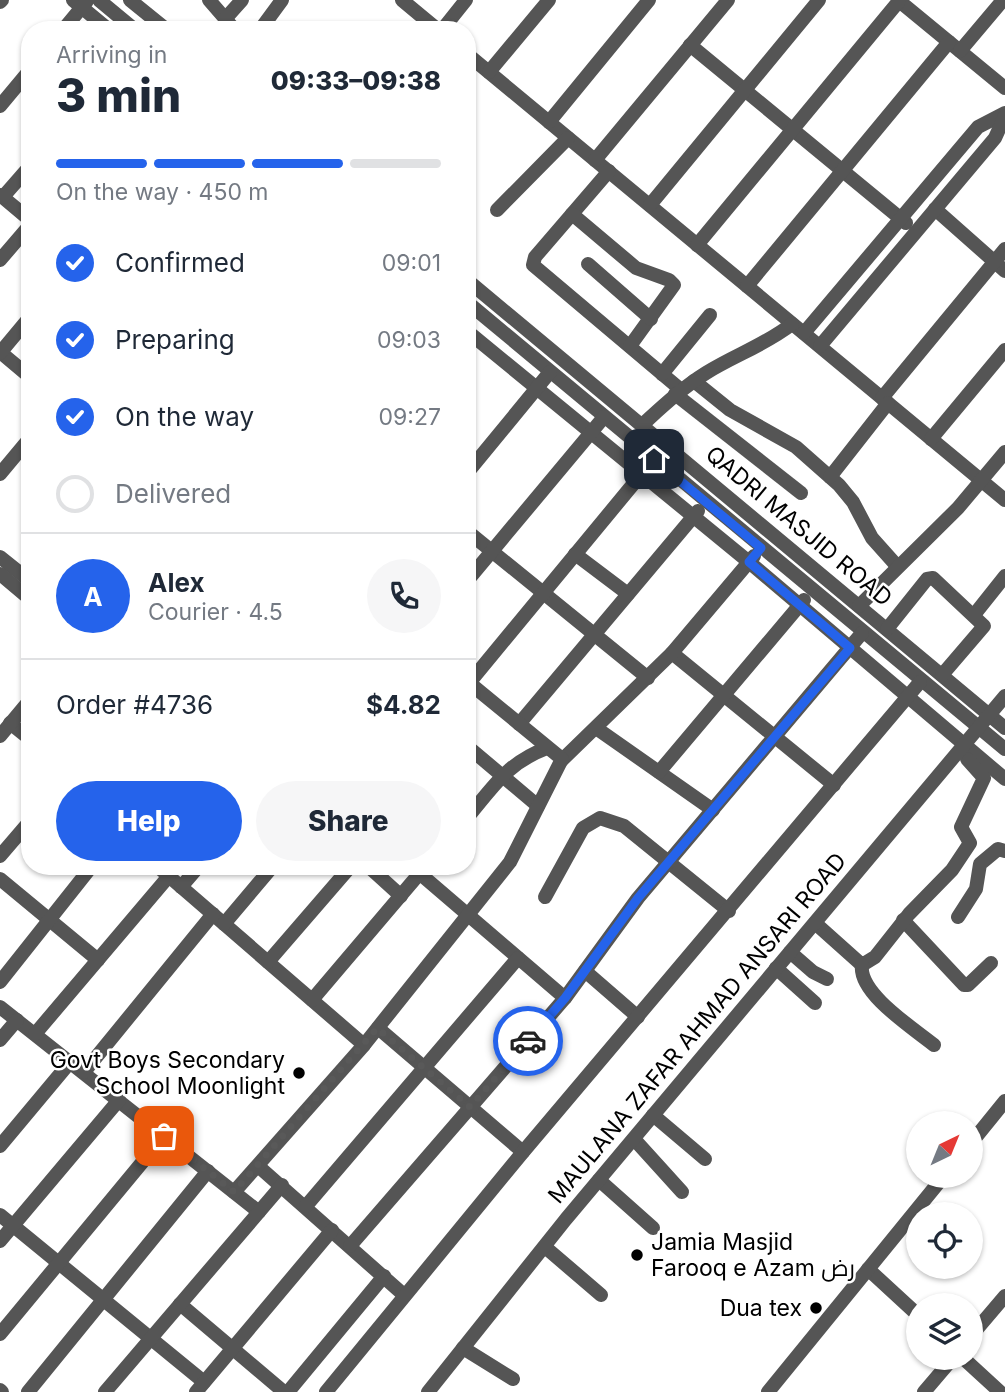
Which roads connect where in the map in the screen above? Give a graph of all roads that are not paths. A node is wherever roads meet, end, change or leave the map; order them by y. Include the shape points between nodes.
1 (99, 0) edge
2 (130, 0) edge
3 (209, 0) edge
4 (242, 0) edge
5 (282, 0) edge
6 (402, 0) edge
7 (466, 0) edge
8 (549, 0) edge
9 (649, 0) edge
10 (728, 0) edge
11 (819, 0) edge
12 (1003, 0) edge
13 (81, 2) edge
14 (906, 3) edge
15 (69, 21) edge
16 (100, 21) edge
17 (124, 21) edge
18 (155, 21) edge
19 (227, 21) edge
20 (232, 21) edge
21 (267, 21) edge
22 (429, 21) edge
23 (448, 21) edge
24 (690, 45) junction
25 (954, 46) junction
26 (476, 61) edge
27 (489, 72) junction
28 (21, 81) edge
29 (1005, 88) edge
30 (744, 90) junction
31 (0, 106) edge
32 (1005, 115) edge
33 (549, 122) junction
34 (792, 130) junction
35 (568, 138) junction
36 (595, 160) junction
37 (609, 171) junction
38 (842, 171) junction
39 (21, 176) edge
40 (2, 196) edge
41 (650, 205) junction
42 (935, 209) junction
43 (497, 210) dead end
44 (21, 214) edge
45 (572, 214) junction
46 (900, 219) junction
47 (915, 231) junction
48 (21, 234) edge
49 (697, 245) junction
50 (1005, 249) edge
51 (0, 260) edge
52 (588, 264) dead end
53 (1000, 266) edge
54 (747, 286) junction
55 (476, 287) edge
56 (476, 310) edge
57 (710, 315) dead end
58 (651, 320) junction
59 (489, 321) junction
60 (21, 328) edge
61 (798, 328) junction
62 (476, 333) edge
63 (476, 344) edge
64 (630, 346) junction
65 (820, 346) junction
66 (1005, 350) edge
67 (0, 353) edge
68 (21, 370) edge
69 (550, 372) junction
70 (662, 374) junction
71 (694, 381) junction
72 (536, 389) junction
73 (678, 392) junction
74 (885, 401) junction
75 (604, 417) junction
76 (642, 425) junction
77 (590, 434) junction
78 (930, 439) junction
79 (21, 449) edge
80 (1005, 452) edge
81 (654, 459) junction
82 (476, 462) edge
83 (0, 474) edge
84 (641, 474) junction
85 (830, 477) junction
86 (981, 481) junction
87 (801, 493) dead end
88 (1005, 500) edge
89 (706, 502) junction
90 (693, 518) junction
91 (476, 538) edge
92 (761, 548) junction
93 (493, 551) junction
94 (575, 554) junction
95 (0, 557) edge
96 (749, 562) junction
97 (897, 566) junction
98 (21, 569) edge
99 (476, 571) edge
100 (0, 575) edge
101 (1005, 576) edge
102 (544, 591) junction
103 (811, 591) junction
104 (21, 592) edge
105 (628, 594) junction
106 (800, 605) junction
107 (859, 606) junction
108 (974, 615) junction
109 (887, 629) junction
110 (862, 633) junction
111 (595, 634) junction
112 (850, 648) junction
113 (673, 653) junction
114 (476, 672) edge
115 (942, 675) junction
116 (649, 678) junction
117 (920, 682) junction
118 (476, 689) edge
119 (724, 695) junction
120 (908, 696) junction
121 (1005, 697) edge
122 (21, 710) edge
123 (990, 715) junction
124 (10, 723) junction
125 (519, 724) junction
126 (979, 727) junction
127 (596, 728) junction
128 (1005, 728) edge
129 (21, 732) edge
130 (0, 736) edge
131 (775, 737) junction
132 (547, 748) junction
133 (961, 748) junction
134 (1005, 749) edge
135 (476, 754) edge
136 (561, 761) junction
137 (659, 772) junction
138 (503, 776) junction
139 (1005, 779) edge
140 (834, 785) junction
141 (538, 806) junction
142 (476, 808) edge
143 (713, 810) junction
144 (21, 832) edge
145 (1005, 851) edge
146 (0, 856) edge
147 (670, 861) junction
148 (85, 875) edge
149 (191, 875) edge
150 (264, 875) edge
151 (343, 875) edge
152 (378, 875) edge
153 (415, 875) edge
154 (425, 875) edge
155 (169, 876) joint
156 (0, 879) edge
157 (181, 887) junction
158 (401, 896) junction
159 (545, 897) dead end
160 (729, 911) junction
161 (469, 916) junction
162 (958, 917) dead end
163 (218, 919) junction
164 (50, 920) junction
165 (903, 920) junction
166 (815, 923) junction
167 (790, 952) junction
168 (518, 958) junction
169 (98, 960) junction
170 (268, 962) junction
171 (991, 962) dead end
172 (862, 965) junction
173 (776, 968) junction
174 (585, 971) junction
175 (827, 979) dead end
176 (0, 982) edge
177 (565, 998) junction
178 (312, 1000) junction
179 (815, 1003) dead end
180 (0, 1007) edge
181 (638, 1017) junction
182 (17, 1020) junction
183 (377, 1028) junction
184 (35, 1034) junction
185 (0, 1040) edge
186 (364, 1045) junction
187 (934, 1045) dead end
188 (71, 1062) junction
189 (424, 1068) junction
190 (84, 1072) junction
191 (120, 1100) junction
192 (1005, 1101) edge
193 (470, 1107) junction
194 (653, 1115) junction
195 (984, 1127) edge
196 (164, 1136) junction
197 (634, 1139) junction
198 (0, 1146) edge
199 (523, 1152) junction
200 (705, 1159) dead end
201 (258, 1166) junction
202 (208, 1171) junction
203 (599, 1180) junction
204 (282, 1185) junction
205 (934, 1188) edge
206 (234, 1192) junction
207 (682, 1192) dead end
208 (306, 1206) junction
209 (259, 1212) junction
210 (0, 1215) edge
211 (13, 1226) junction
212 (653, 1228) dead end
213 (332, 1230) junction
214 (0, 1241) edge
215 (350, 1245) junction
216 (545, 1247) junction
217 (58, 1263) junction
218 (868, 1269) junction
219 (384, 1276) junction
220 (404, 1295) junction
221 (601, 1295) dead end
222 (1005, 1296) edge
223 (103, 1299) junction
224 (180, 1304) junction
225 (906, 1304) edge
226 (983, 1322) edge
227 (0, 1334) edge
228 (151, 1338) junction
229 (463, 1348) junction
230 (232, 1349) junction
231 (943, 1370) edge
232 (976, 1370) edge
233 (513, 1379) dead end
234 (200, 1387) edge
235 (27, 1392) edge
236 (105, 1392) edge
237 (286, 1392) edge
238 (326, 1392) edge
239 (428, 1392) edge
240 (768, 1392) edge
241 (924, 1392) edge
242 (1000, 1392) edge

1 - 17 street
2 - 18 street
3 - 19 street
4 - 20 street
5 - 21 street
6 - 22 street
7 - 23 street
8 - 27 street
9 - 33 street
10 - 24 street
11 - 30 street
12 - 25 street
13 - 15 street
13 - 16 street
14 - 25 street
14 - 34 street
24 - 30 street
24 - 36 street
25 - 29 street
25 - 38 street
26 - 27 street
27 - 33 street
28 - 31 street
30 - 34 street
30 - 41 street
32 - 42 street via 995,138
32 - 46 street via 978,127
33 - 35 street
34 - 38 street
34 - 49 street
35 - 36 street
35 - 43 street
36 - 37 street
37 - 41 street
37 - 45 street
38 - 46 street
38 - 54 street
39 - 40 street
40 - 44 street
41 - 49 street
42 - 47 street
42 - 53 street
45 - 58 street via 636,268 673,283 674,290
45 - 64 street via 533,265
46 - 47 street
46 - 61 street
47 - 65 street
48 - 51 street
49 - 54 street
50 - 53 street
52 - 58 street
53 - 74 street
54 - 61 street
55 - 76 street, QADRI MASJID ROAD
56 - 59 street, QADRI MASJID ROAD
57 - 70 street
58 - 64 street
59 - 62 street
59 - 69 street, QADRI MASJID ROAD
60 - 67 street
61 - 65 street
61 - 71 street
63 - 72 street
64 - 70 street
65 - 74 street
66 - 78 street
67 - 68 street
69 - 72 street
69 - 75 street, QADRI MASJID ROAD
70 - 73 street
71 - 73 street
71 - 85 street via 730,410 796,447
72 - 77 street
72 - 82 street
73 - 76 street
73 - 87 street
74 - 78 street
74 - 85 street
75 - 77 street
75 - 81 street, QADRI MASJID ROAD
76 - 107 street, QADRI MASJID ROAD
77 - 84 street
77 - 93 street
78 - 86 street
79 - 83 street
80 - 86 street
81 - 84 street
81 - 89 street, QADRI MASJID ROAD
84 - 90 street
84 - 94 street
85 - 97 street
86 - 88 street
86 - 97 street
89 - 90 street
89 - 92 street, QADRI MASJID ROAD
90 - 96 street
90 - 105 street
91 - 93 street
92 - 96 street
92 - 103 street, QADRI MASJID ROAD
93 - 99 street
93 - 102 street
94 - 102 street
94 - 105 street
95 - 98 street
96 - 106 street
96 - 113 street
97 - 107 street
100 - 104 street
101 - 108 street
102 - 111 street
102 - 114 street
103 - 106 street
103 - 110 street, QADRI MASJID ROAD
105 - 111 street
106 - 112 street
106 - 119 street
107 - 109 street, QADRI MASJID ROAD
108 - 109 street via 930,577
108 - 115 street via 983,629
109 - 115 street, QADRI MASJID ROAD
110 - 112 street
110 - 117 street, QADRI MASJID ROAD
111 - 116 street
111 - 125 street
112 - 120 street
112 - 131 street
113 - 116 street
113 - 119 street
115 - 123 street, QADRI MASJID ROAD
116 - 127 street
117 - 120 street
117 - 126 street, QADRI MASJID ROAD
118 - 125 street
119 - 131 street
119 - 137 street
120 - 133 street
120 - 140 street
121 - 123 street, MAULANA ZAFAR AHMAD ANSARI ROAD
122 - 124 street
123 - 126 street, MAULANA ZAFAR AHMAD ANSARI ROAD
123 - 128 street, QADRI MASJID ROAD
124 - 129 street
124 - 130 street
125 - 132 street
126 - 133 street, MAULANA ZAFAR AHMAD ANSARI ROAD
126 - 134 street, QADRI MASJID ROAD
127 - 136 street
127 - 137 street
131 - 140 street
131 - 143 street
132 - 136 street
132 - 138 street via 522,758
133 - 139 street
133 - 165 street via 984,778 961,827 970,843 952,870
133 - 166 street, MAULANA ZAFAR AHMAD ANSARI ROAD
135 - 138 street
136 - 141 street
137 - 143 street
138 - 141 street
138 - 142 street
140 - 160 street
141 - 161 street via 510,862
143 - 147 street
144 - 146 street
145 - 162 street via 998,849 980,864 976,889
147 - 159 street via 624,826 600,818 583,828
147 - 160 street
147 - 174 street
148 - 164 street
149 - 157 street
150 - 163 street
151 - 170 street
152 - 158 street
153 - 158 street
154 - 161 street
155 - 157 street
155 - 169 street
156 - 164 street
157 - 163 street
158 - 178 street
160 - 181 street
161 - 168 street
161 - 183 street
163 - 170 street
163 - 190 street
164 - 169 street
164 - 176 street
165 - 171 street via 964,985
165 - 172 street via 875,957
166 - 167 street, MAULANA ZAFAR AHMAD ANSARI ROAD
166 - 172 street
167 - 173 street, MAULANA ZAFAR AHMAD ANSARI ROAD
167 - 175 street
168 - 177 street
168 - 189 street
169 - 184 street
170 - 178 street
172 - 187 street via 868,988
173 - 179 street
173 - 194 street, MAULANA ZAFAR AHMAD ANSARI ROAD
174 - 177 street
174 - 181 street
177 - 193 street
178 - 186 street
180 - 182 street
181 - 199 street
182 - 184 street
182 - 185 street
183 - 186 street
183 - 189 street
184 - 188 street
186 - 201 street
188 - 190 street
188 - 198 street
189 - 193 street
189 - 208 street
190 - 191 street
191 - 196 street
191 - 211 street
192 - 195 street
193 - 199 street
193 - 215 street
194 - 197 street, MAULANA ZAFAR AHMAD ANSARI ROAD
194 - 200 street
196 - 202 street
196 - 217 street
197 - 203 street, MAULANA ZAFAR AHMAD ANSARI ROAD
197 - 207 street
199 - 220 street
201 - 204 street
201 - 206 street
202 - 206 street
202 - 223 street
203 - 212 street
203 - 216 street, MAULANA ZAFAR AHMAD ANSARI ROAD
204 - 208 street
204 - 209 street
205 - 218 street
206 - 209 street
208 - 213 street
209 - 224 street
210 - 211 street
211 - 214 street
211 - 217 street
213 - 215 street
213 - 230 street
215 - 219 street
216 - 221 street
216 - 229 street, MAULANA ZAFAR AHMAD ANSARI ROAD
217 - 223 street
217 - 227 street
218 - 225 street
218 - 240 street
219 - 220 street
219 - 237 street
220 - 238 street
222 - 226 street
223 - 228 street
223 - 235 street
224 - 228 street
224 - 230 street
228 - 234 street
228 - 236 street
229 - 233 street
229 - 239 street, MAULANA ZAFAR AHMAD ANSARI ROAD
230 - 234 street
230 - 237 street
231 - 241 street
232 - 242 street

